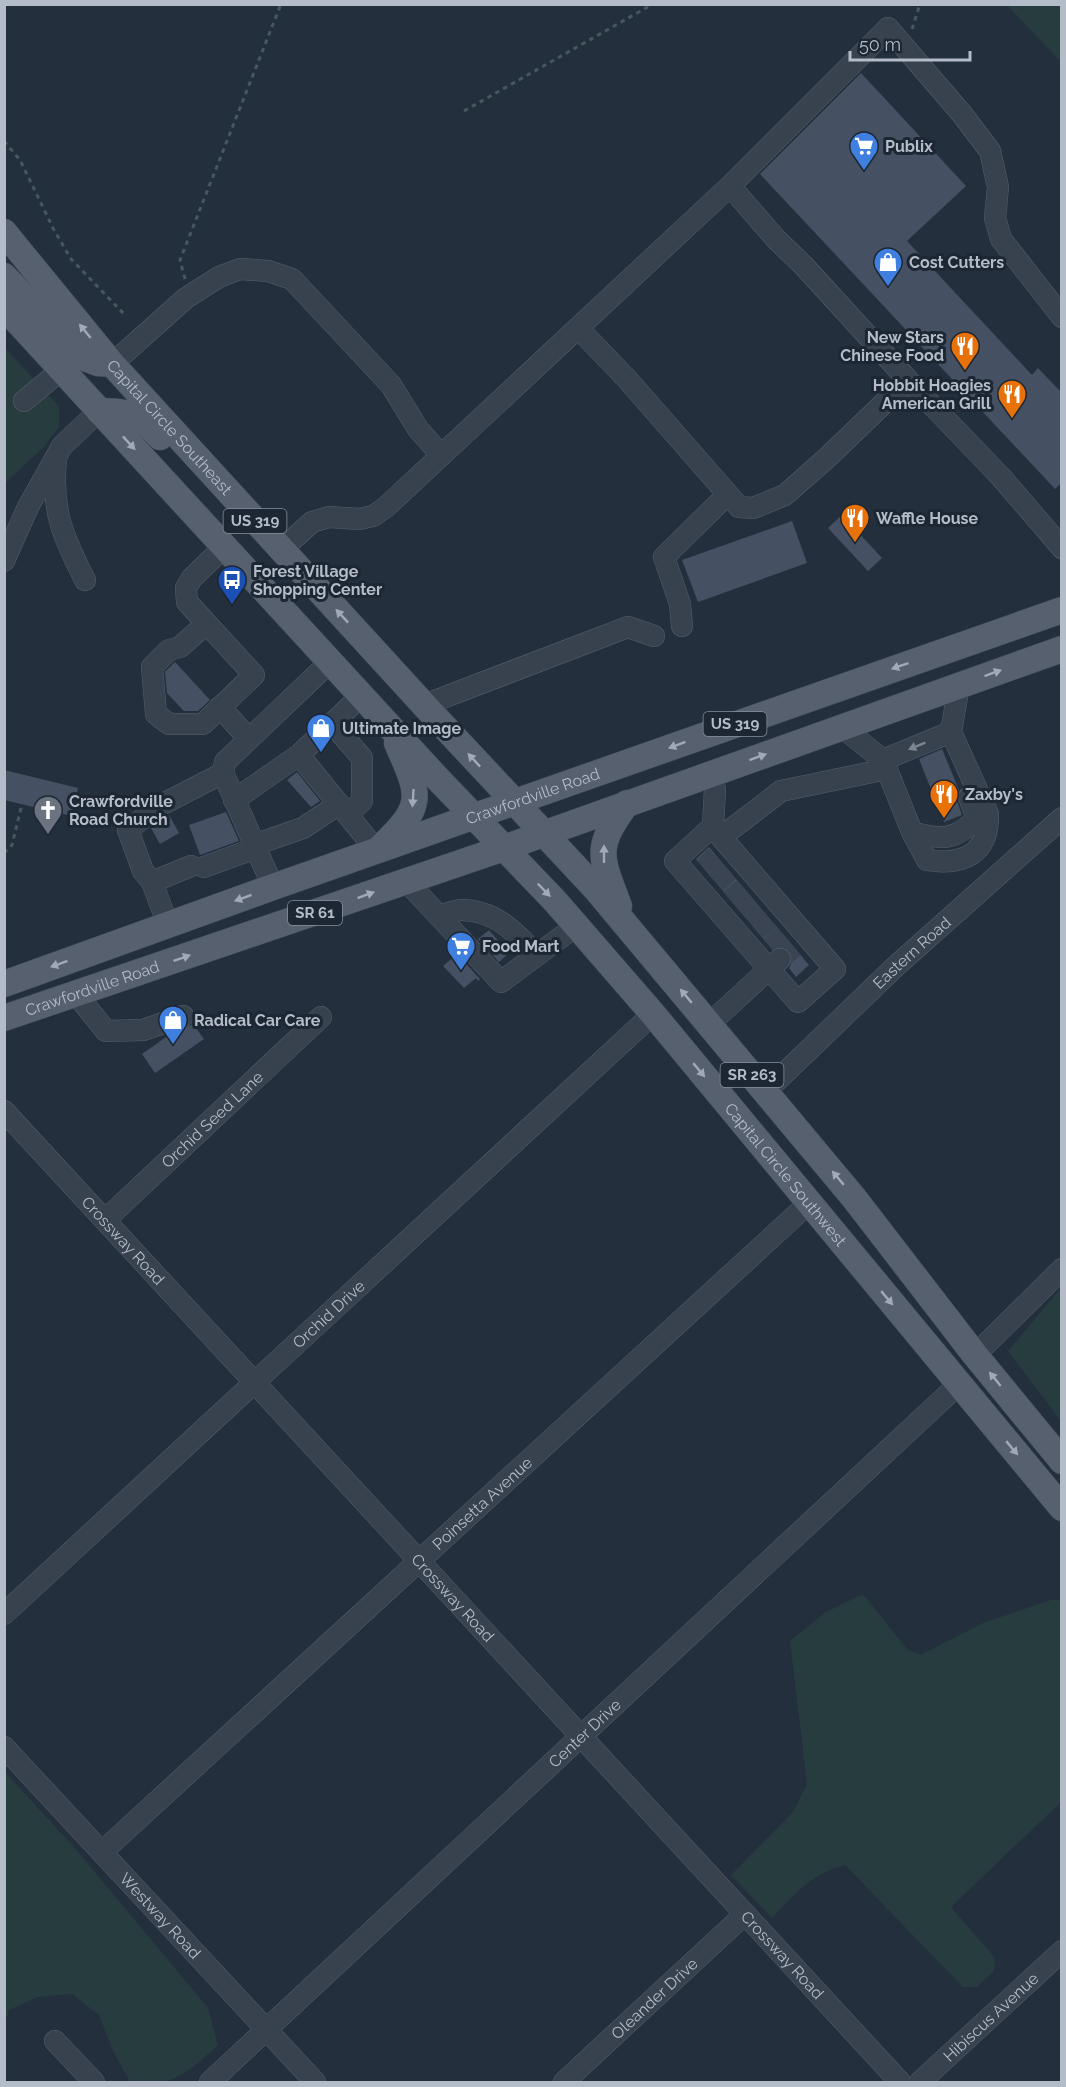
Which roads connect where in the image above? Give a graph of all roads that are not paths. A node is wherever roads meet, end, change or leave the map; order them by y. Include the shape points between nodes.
1 (730, 186) junction
2 (4, 232) edge
3 (4, 276) edge
4 (4, 307) edge
5 (1062, 317) edge
6 (578, 328) junction
7 (112, 364) junction
8 (61, 370) junction
9 (908, 380) junction
10 (24, 401) dead end
11 (99, 411) junction
12 (441, 455) junction
13 (56, 457) junction
14 (200, 462) junction
15 (727, 495) junction
16 (1054, 528) edge
17 (225, 546) junction
18 (1062, 548) edge
19 (281, 550) junction
20 (4, 561) edge
21 (85, 580) dead end
22 (1062, 610) edge
23 (206, 624) junction
24 (682, 626) dead end
25 (654, 636) dead end
26 (1062, 648) edge
27 (331, 662) junction
28 (959, 685) junction
29 (362, 695) junction
30 (424, 705) junction
31 (220, 707) junction
32 (332, 723) junction
33 (388, 724) junction
34 (842, 727) junction
35 (947, 734) junction
36 (249, 739) junction
37 (298, 755) junction
38 (885, 764) junction
39 (223, 773) junction
40 (711, 774) junction
41 (234, 800) junction
42 (515, 802) junction
43 (627, 803) junction
44 (343, 809) junction
45 (475, 817) junction
46 (1062, 818) edge
47 (912, 832) junction
48 (545, 833) junction
49 (255, 846) junction
50 (504, 848) junction
51 (377, 851) junction
52 (716, 862) junction
53 (406, 881) junction
54 (152, 882) junction
55 (273, 887) junction
56 (750, 910) junction
57 (439, 916) junction
58 (168, 925) junction
59 (576, 926) junction
60 (628, 928) junction
61 (782, 947) junction
62 (537, 955) junction
63 (4, 984) edge
64 (76, 994) junction
65 (653, 1014) junction
66 (183, 1016) dead end
67 (321, 1017) dead end
68 (4, 1018) edge
69 (709, 1024) junction
70 (766, 1092) junction
71 (4, 1111) edge
72 (809, 1203) junction
73 (105, 1220) junction
74 (1062, 1269) edge
75 (975, 1355) junction
76 (255, 1383) junction
77 (959, 1384) junction
78 (1062, 1461) edge
79 (1062, 1508) edge
80 (419, 1561) junction
81 (4, 1614) edge
82 (581, 1736) junction
83 (4, 1747) edge
84 (102, 1852) junction
85 (745, 1914) junction
86 (1062, 1951) edge
87 (267, 2030) junction
88 (55, 2041) dead end
89 (94, 2082) edge
90 (210, 2082) edge
91 (315, 2082) edge
92 (564, 2082) edge
93 (900, 2082) edge
94 (920, 2082) edge

1 - 5 street via 888,28 990,151 998,187 995,218 1002,239
1 - 6 street
1 - 9 street
7 -> 2 main road, Capital Circle Southeast / US 319
3 - 7 main road via 82,357
4 - 8 main road, US 319
6 - 12 street
6 - 15 street via 634,386
7 - 12 street via 190,296 219,277 240,268 268,271 292,279 391,385 418,429
7 - 14 main road, Capital Circle Southeast / US 319
8 - 10 street
8 - 11 main road, US 319
9 - 15 street via 785,495 753,508 739,507
9 - 16 street
11 - 13 street via 62,446
11 - 14 main road via 141,417 176,453
11 -> 17 main road, US 319
12 - 19 street via 373,516 329,517 312,522
13 - 20 street
13 - 21 street via 58,513 65,540
14 - 19 main road, Capital Circle Southeast / US 319
15 - 24 street via 664,557 680,604
16 - 18 street
17 - 23 street via 186,588 187,602
17 - 27 main road, US 319
30 -> 19 main road, Capital Circle Southeast / US 319
22 -> 42 main road, Crawfordville Road / US 319
23 - 31 street via 254,675
23 - 31 street via 152,667 156,714 169,724 202,724
25 - 30 street via 628,627
28 -> 26 main road, Crawfordville Road / US 319
27 - 29 main road, US 319
27 - 36 street
28 - 34 main road, Crawfordville Road / US 319
28 - 35 street
29 - 32 street
29 - 33 main road, US 319
42 -> 30 main road, Capital Circle Southeast / US 319
31 - 36 street
32 - 37 street
32 - 44 street via 362,758 362,801
33 - 45 main road, US 319
33 -> 51 main road via 411,776 414,796 406,823
34 - 38 street
40 -> 34 main road, Crawfordville Road / US 319
35 -> 38 street
35 - 47 street via 977,818 946,838
35 - 47 street via 988,814 988,829 975,852 966,859 945,863 927,860
36 - 39 street via 225,762
37 - 41 street
37 - 44 street
38 - 47 street
38 - 52 street via 781,792
39 - 41 street
39 - 54 street via 157,807 128,830 143,871
40 - 43 main road, Crawfordville Road / US 319
40 - 52 street via 715,789
41 - 49 street
42 - 45 main road, Crawfordville Road / SR 61
42 - 48 main road, SR 263
43 - 48 main road, Crawfordville Road / US 319
60 -> 43 main road via 603,854 608,831
44 - 49 street
44 - 51 street
45 - 50 main road, US 319
45 - 51 main road, Crawfordville Road / SR 61
46 - 70 street, Eastern Road via 904,958
48 - 50 main road, Crawfordville Road / US 319
48 - 60 main road, SR 263
49 - 54 street
49 - 55 street
50 - 53 main road, Crawfordville Road / SR 61
50 -> 59 main road, Capital Circle Southwest / SR 263
51 - 55 main road, Crawfordville Road / SR 61
52 - 56 street
52 - 56 street
53 - 57 street
64 -> 53 main road, Crawfordville Road / SR 61
54 - 58 street
55 -> 58 main road, Crawfordville Road / SR 61
56 - 61 street
56 - 61 street
57 - 62 street via 461,909 485,913 512,928
57 - 62 street via 501,982
58 -> 63 main road, Crawfordville Road / SR 61
59 - 62 street
59 - 65 main road, Capital Circle Southwest / SR 263
69 -> 60 main road, SR 263
61 - 69 street
64 - 66 street via 106,1031 143,1030
64 - 68 main road, Crawfordville Road / SR 61
65 -> 72 main road, Capital Circle Southwest / SR 263
65 - 76 street, Orchid Drive
67 - 73 street, Orchid Seed Lane
69 - 70 main road, SR 263
75 -> 70 main road, SR 263
71 - 73 street, Crossway Road
72 -> 77 main road, Capital Circle Southwest / SR 263
72 - 80 street, Poinsetta Avenue
73 - 76 street, Crossway Road
74 - 75 street
78 -> 75 main road, SR 263
76 - 80 street, Crossway Road
76 - 81 street, Orchid Drive
77 -> 79 main road, Capital Circle Southwest / SR 263
77 - 82 street, Center Drive
80 - 82 street, Crossway Road
80 - 84 street, Poinsetta Avenue
82 - 85 street, Crossway Road
82 - 87 street, Center Drive
83 - 84 street, Westway Road
84 - 87 street, Westway Road
85 - 92 street, Oleander Drive
85 - 93 street, Crossway Road
86 - 94 street, Hibiscus Avenue
87 - 90 street, Center Drive
87 - 91 street, Westway Road
88 - 89 street

